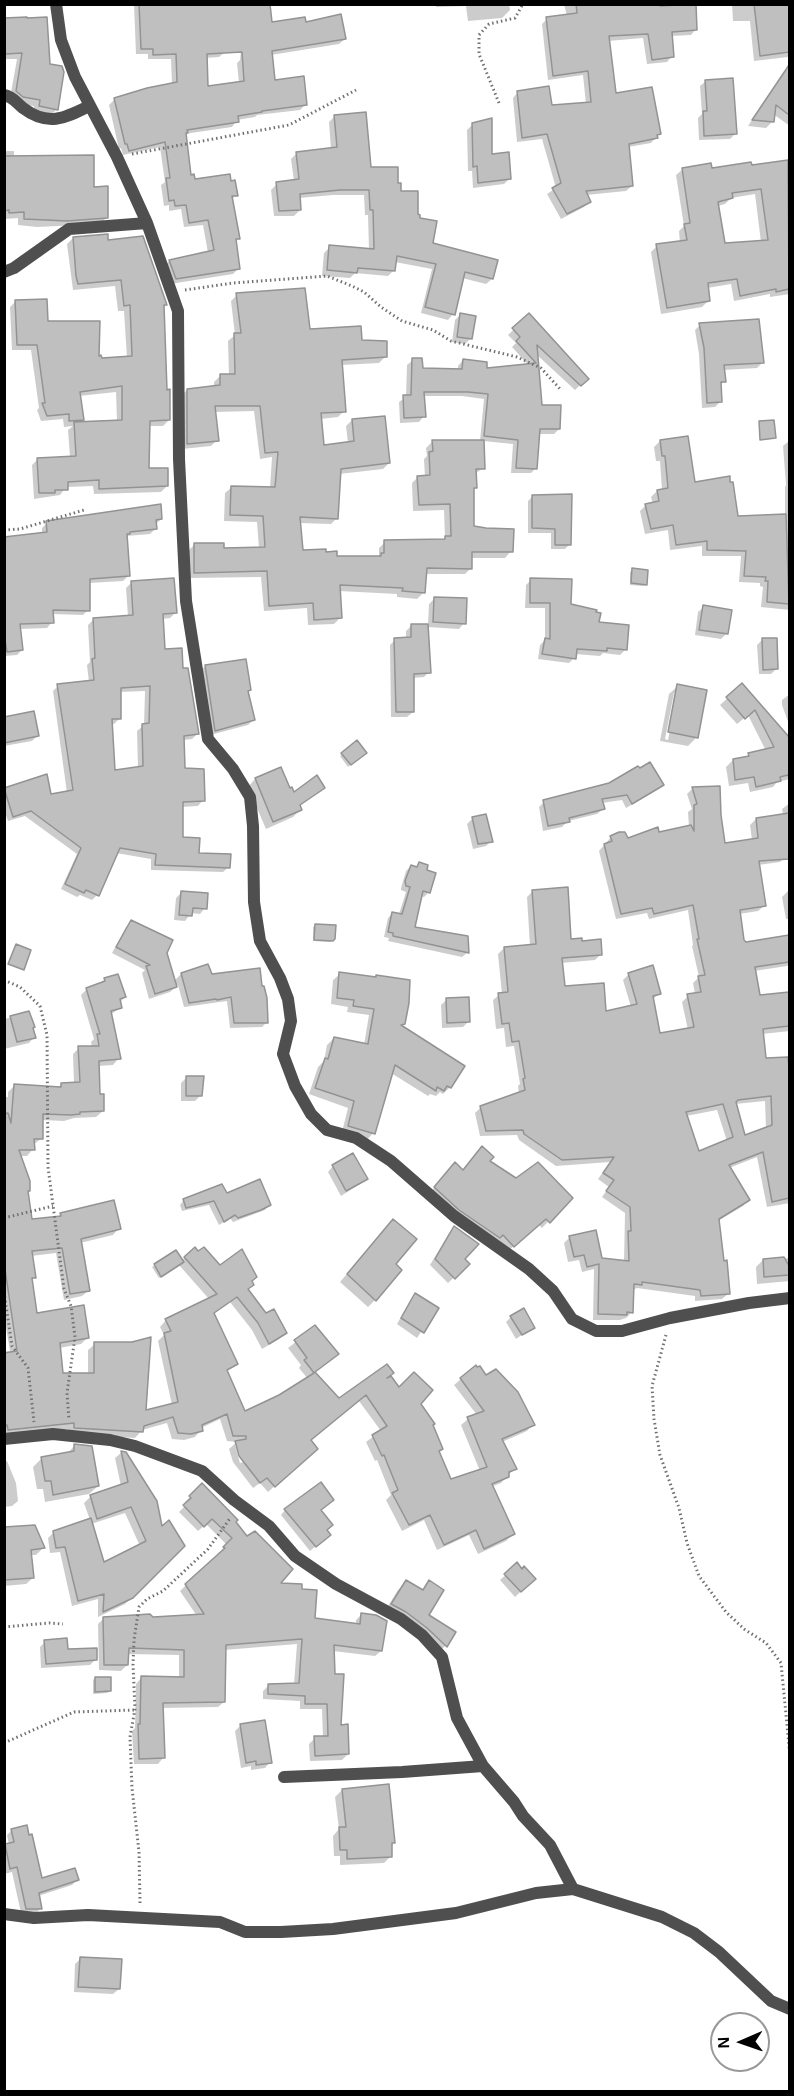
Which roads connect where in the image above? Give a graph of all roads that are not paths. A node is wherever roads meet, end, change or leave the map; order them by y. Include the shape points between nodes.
1 (56, 4) edge
2 (4, 95) edge
3 (89, 106) junction
4 (147, 223) junction
5 (4, 272) edge
6 (789, 1298) edge
7 (4, 1439) edge
8 (483, 1766) junction
9 (284, 1777) dead end
10 (573, 1889) junction
11 (4, 1914) edge
12 (789, 2009) edge

1 - 3 street via 61,40
2 - 3 street via 38,117 60,120
3 - 4 street
4 - 5 street via 69,229
4 - 6 street via 178,312 179,459 186,601 208,739 250,797 258,931 288,999 291,1021 283,1054 311,1114 327,1130 356,1138 391,1161 454,1216 529,1269 553,1291 572,1319 596,1331 622,1331 670,1318
7 - 8 street via 69,1435 110,1440 202,1471 269,1526 295,1556 422,1635 442,1657 457,1718
8 - 9 street
8 - 10 street via 550,1845
10 - 11 street via 536,1893 456,1913 281,1932 245,1932 220,1922
10 - 12 street via 662,1917 694,1933 771,2001

